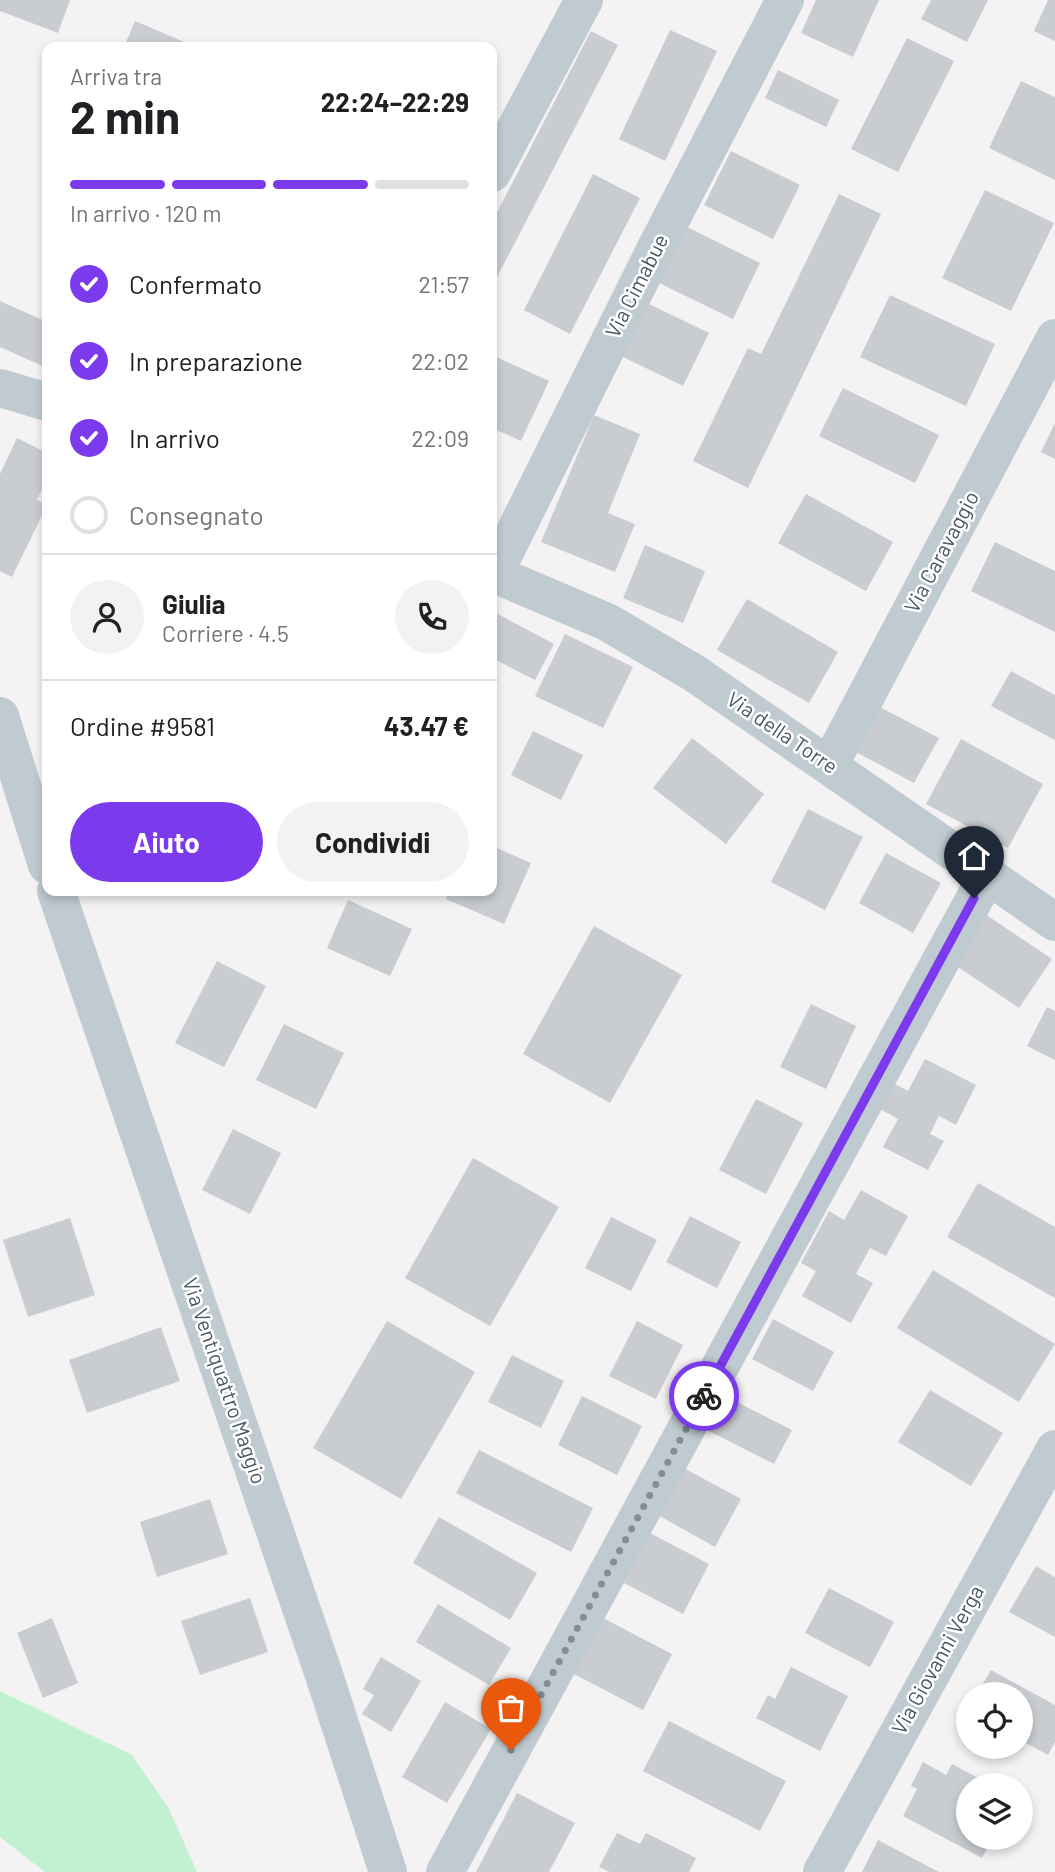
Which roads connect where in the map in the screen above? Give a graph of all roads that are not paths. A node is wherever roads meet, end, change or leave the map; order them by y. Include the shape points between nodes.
1 (584, 0) edge
2 (785, 0) edge
3 (497, 164) edge
4 (1055, 338) edge
5 (0, 388) edge
6 (42, 401) edge
7 (497, 566) edge
8 (497, 576) edge
9 (0, 716) edge
10 (829, 766) junction
11 (42, 849) edge
12 (988, 874) junction
13 (58, 896) edge
14 (1055, 922) edge
15 (1055, 1448) edge
16 (388, 1872) edge
17 (445, 1872) edge
18 (822, 1872) edge

1 - 3 street
2 - 7 street, Via Cimabue
4 - 10 street, Via Caravaggio
5 - 6 street
8 - 10 street, Via della Torre via 576,607 635,638
9 - 11 street
10 - 12 street, Via della Torre
12 - 14 street, Via della Torre
12 - 17 street
13 - 16 street, Via Ventiquattro Maggio
15 - 18 street, Via Giovanni Verga

